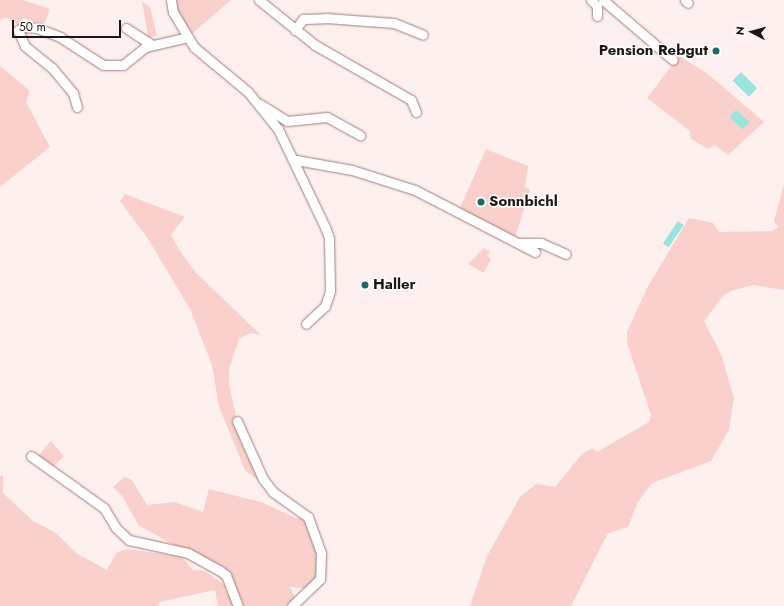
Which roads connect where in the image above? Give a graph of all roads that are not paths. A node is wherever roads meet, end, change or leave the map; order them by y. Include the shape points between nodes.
1 (170, 0) edge
2 (259, 0) edge
3 (591, 0) edge
4 (603, 0) edge
5 (597, 16) dead end
6 (126, 28) dead end
7 (295, 30) junction
8 (423, 35) dead end
9 (188, 37) junction
10 (152, 45) junction
11 (673, 60) dead end
12 (257, 103) junction
13 (77, 107) dead end
14 (416, 112) dead end
15 (360, 135) dead end
16 (296, 160) junction
17 (517, 243) junction
18 (535, 252) dead end
19 (566, 254) dead end
20 (306, 324) dead end
21 (237, 421) dead end
22 (31, 456) dead end
23 (238, 606) edge
24 (292, 606) edge

1 - 9 lane via 173,12
2 - 7 lane
3 - 5 lane via 597,6
4 - 11 lane
6 - 10 lane
7 - 8 lane via 303,19 326,18 394,23
7 - 14 lane via 411,100
9 - 10 lane
9 - 12 lane via 194,47
10 - 13 lane via 123,66 103,65 43,30 24,26 18,30 25,46 52,68 73,93
12 - 15 lane via 287,121 299,123 327,117
12 - 16 lane via 278,129
16 - 17 lane via 352,170 415,190
16 - 20 lane via 329,238 330,291 325,306
17 - 18 lane
17 - 19 lane via 541,243
21 - 24 lane via 263,479 273,492 308,517 321,553 320,580
22 - 23 lane via 104,508 116,528 129,540 188,553 226,575

